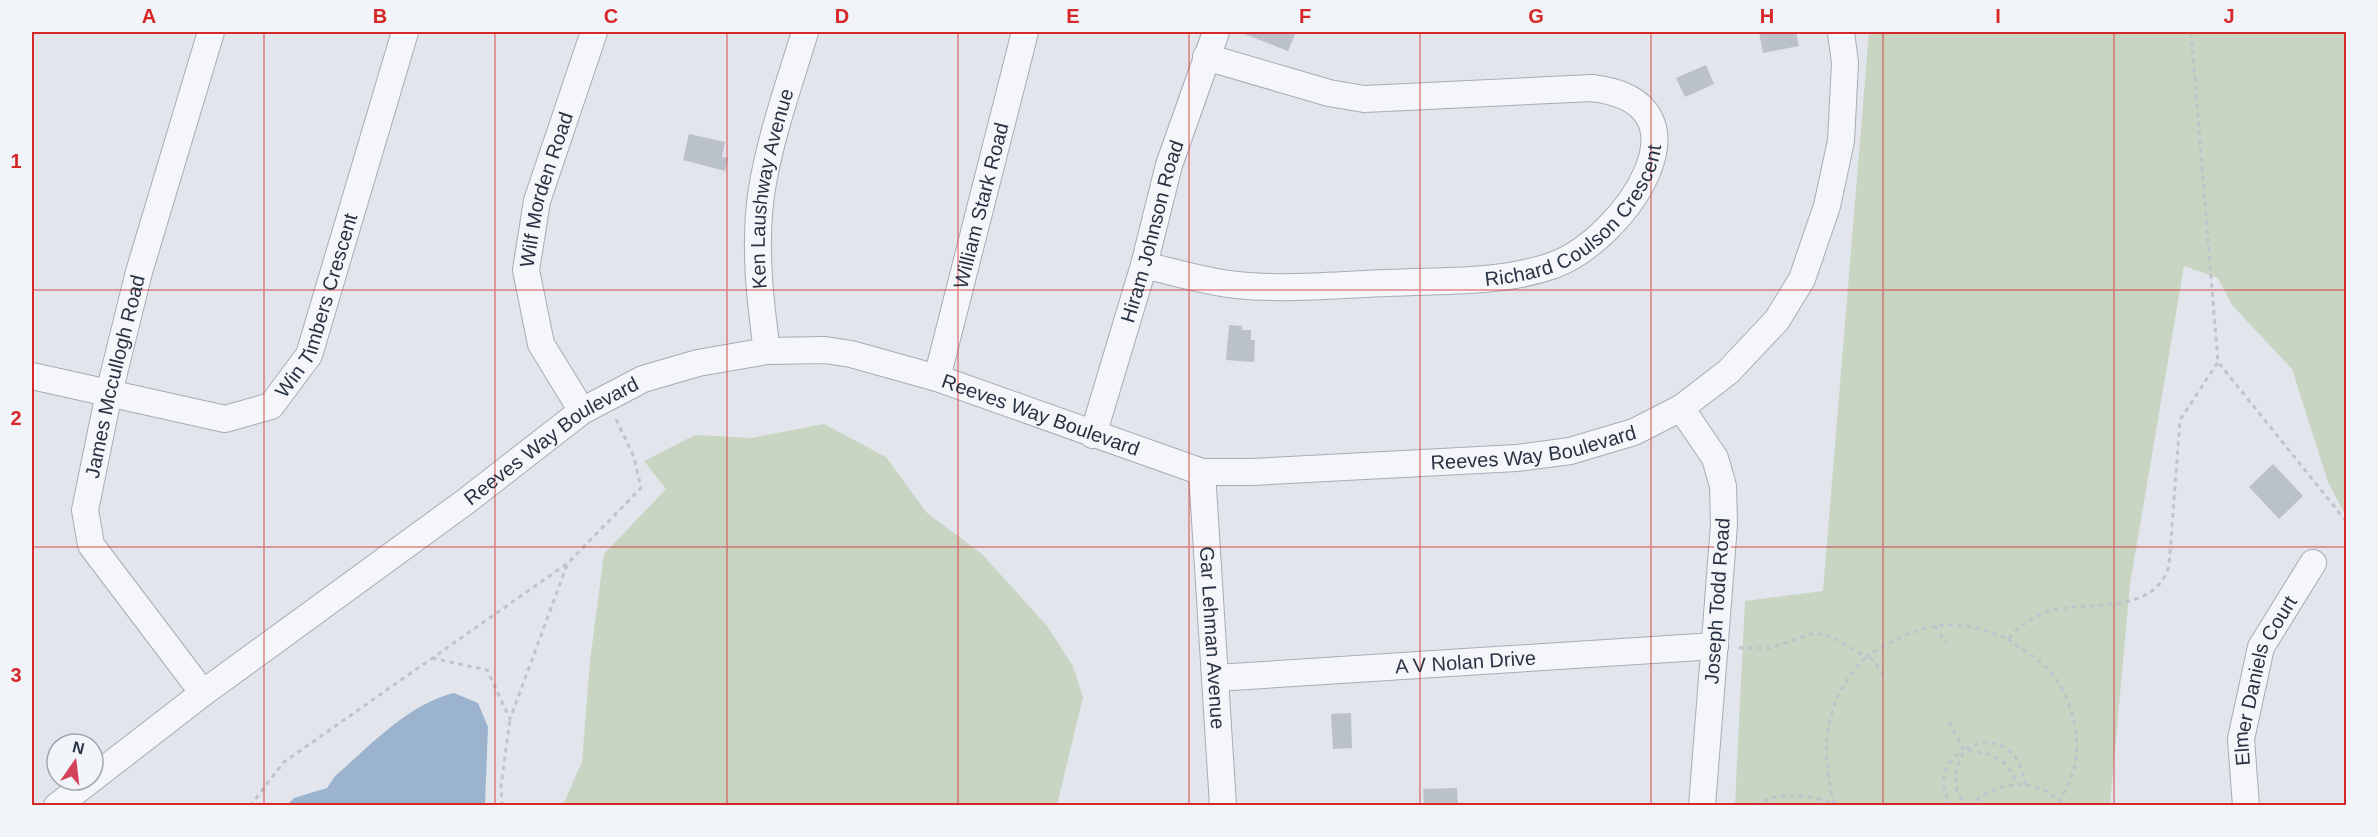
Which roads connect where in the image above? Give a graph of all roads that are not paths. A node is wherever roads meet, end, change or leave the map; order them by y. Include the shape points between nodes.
1 (211, 32) edge
2 (405, 32) edge
3 (594, 32) edge
4 (805, 32) edge
5 (1025, 32) edge
6 (1216, 32) edge
7 (1841, 32) edge
8 (1206, 57) junction
9 (1144, 265) junction
10 (767, 351) junction
11 (32, 376) edge
12 (937, 378) junction
13 (109, 393) junction
14 (1681, 408) junction
15 (582, 411) junction
16 (1093, 435) junction
17 (1202, 472) junction
18 (2313, 563) dead end
19 (1727, 647) junction
20 (1216, 678) junction
21 (203, 693) junction
22 (57, 806) edge
23 (1222, 806) edge
24 (1702, 806) edge
25 (2246, 806) edge

1 - 13 street, James Mccullogh Road via 139,272
2 - 13 street, Win Timbers Crescent via 309,355 271,406 225,419
3 - 15 street, Wilf Morden Road via 537,201 526,270 541,344
4 - 10 street, Ken Laushway Avenue via 761,196 759,290
5 - 12 street, William Stark Road
6 - 8 street, Hiram Johnson Road
7 - 14 street, Reeves Way Boulevard via 1845,63 1841,141 1827,206 1802,279 1777,320 1728,372
8 - 9 street, Hiram Johnson Road via 1172,156
8 - 9 street, Richard Coulson Crescent via 1329,93 1364,99 1592,88 1615,91 1646,110 1654,130 1653,150 1643,183 1619,219 1594,242 1555,264 1502,278 1237,285
9 - 16 street, Hiram Johnson Road
10 - 12 street, Reeves Way Boulevard via 825,350 851,354
10 - 15 street, Reeves Way Boulevard via 698,363 643,379
11 - 13 street, Win Timbers Crescent
12 - 16 street, Reeves Way Boulevard
13 - 21 street, James Mccullogh Road via 84,510 91,545
14 - 17 street, Reeves Way Boulevard via 1634,432 1570,451 1517,458
14 - 19 street, Joseph Todd Road via 1715,458 1723,486
15 - 21 street, Reeves Way Boulevard via 465,502
16 - 17 street, Reeves Way Boulevard
17 - 20 street, Gar Lehman Avenue
18 - 25 street, Elmer Daniels Court via 2262,647 2241,739
19 - 20 street, A V Nolan Drive
19 - 24 street, Joseph Todd Road
20 - 23 street, Gar Lehman Avenue
21 - 22 street, Reeves Way Boulevard

